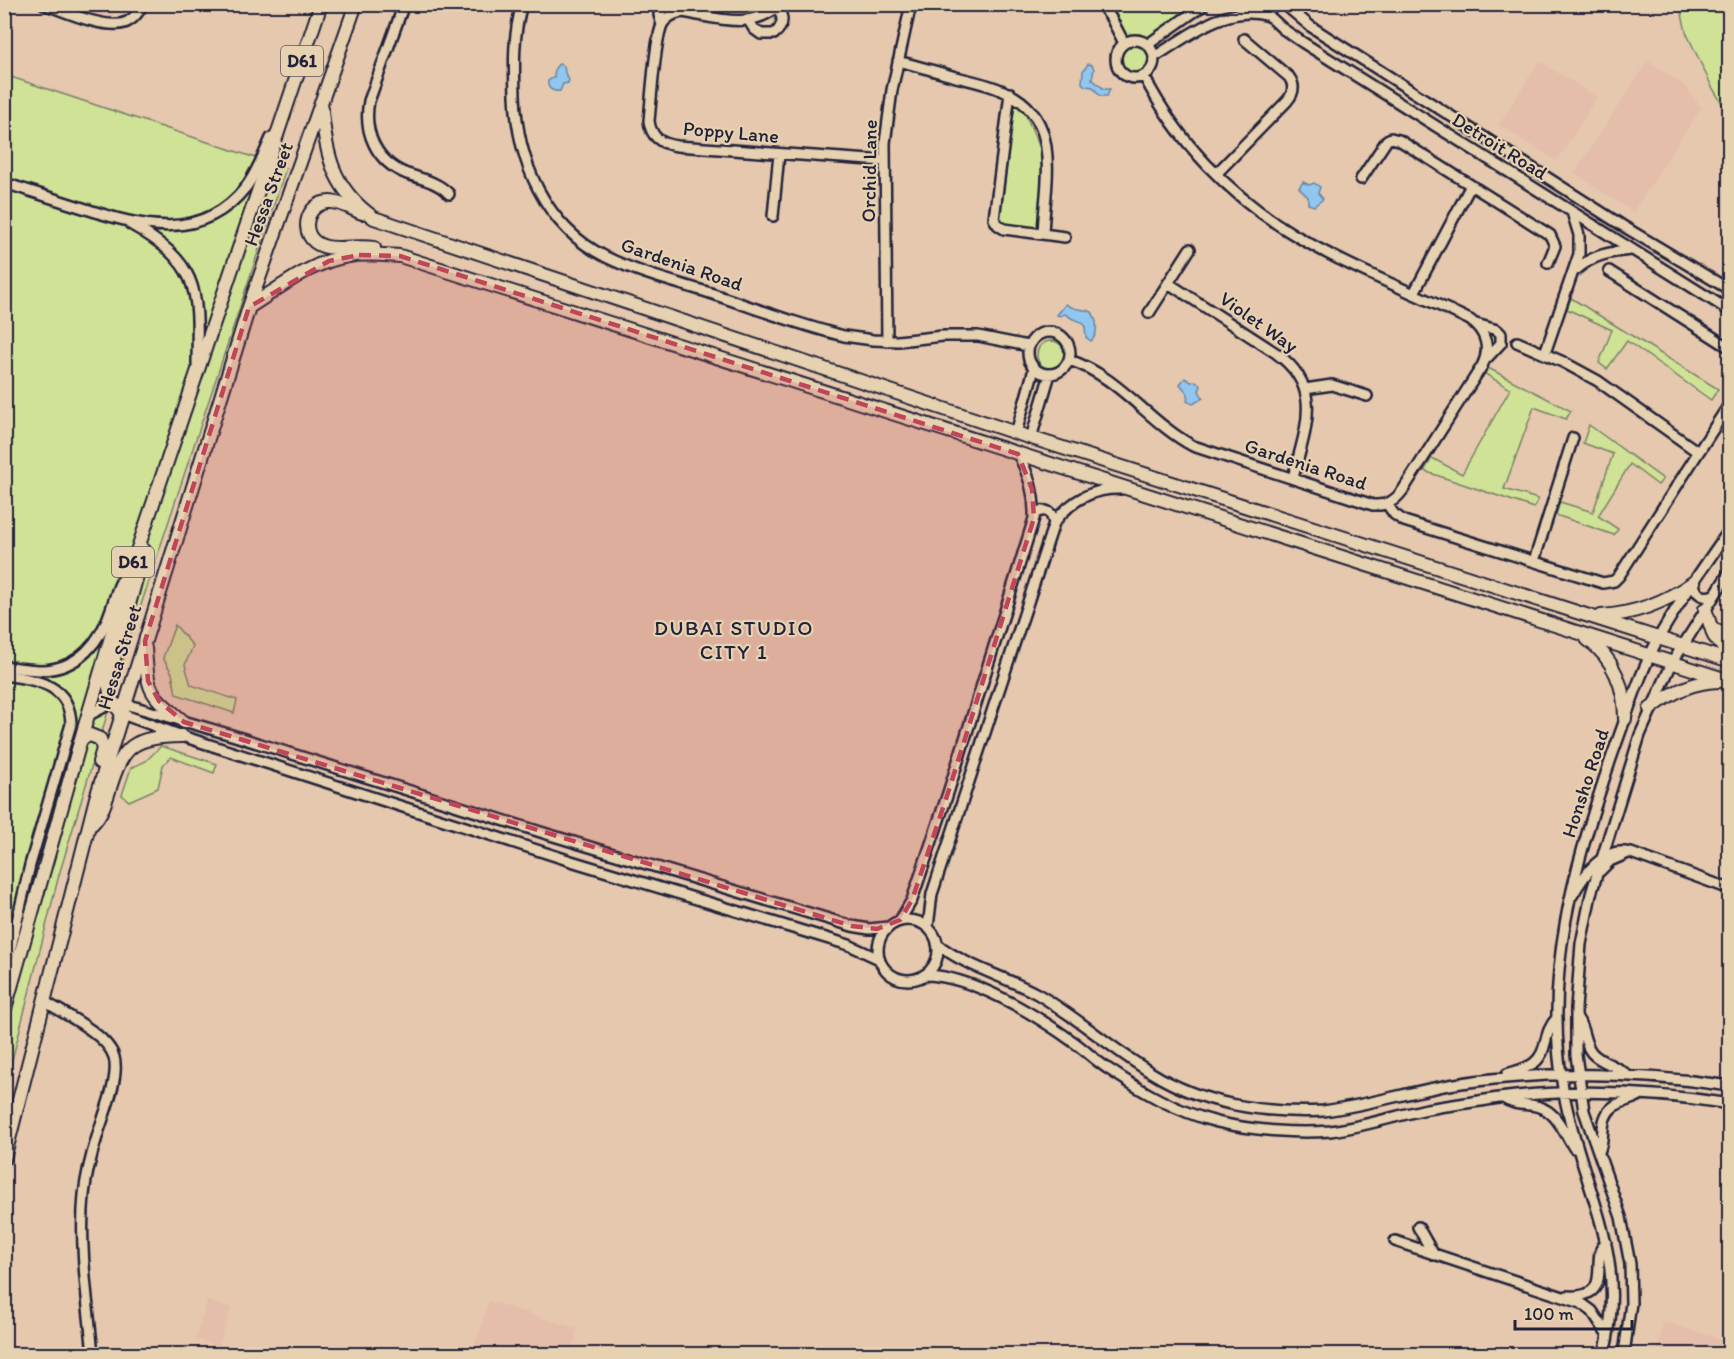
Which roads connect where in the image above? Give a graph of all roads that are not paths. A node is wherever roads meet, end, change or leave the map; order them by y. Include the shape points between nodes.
1 (44, 4) edge
2 (143, 4) edge
3 (321, 4) edge
4 (356, 4) edge
5 (404, 4) edge
6 (522, 4) edge
7 (911, 4) edge
8 (1101, 4) edge
9 (1205, 4) edge
10 (1256, 4) edge
11 (1284, 4) edge
12 (779, 6) edge
13 (1267, 16) junction
14 (749, 21) junction
15 (1244, 39) dead end
16 (1124, 44) junction
17 (1147, 45) junction
18 (1154, 57) junction
19 (898, 61) junction
20 (1144, 76) junction
21 (1010, 93) junction
22 (321, 102) junction
23 (283, 118) junction
24 (779, 154) junction
25 (884, 161) junction
26 (1216, 174) junction
27 (1361, 180) dead end
28 (4, 183) edge
29 (1470, 187) junction
30 (449, 194) dead end
31 (1572, 212) junction
32 (773, 216) dead end
33 (374, 218) junction
34 (126, 222) junction
35 (1043, 234) junction
36 (1065, 237) dead end
37 (1190, 249) dead end
38 (1631, 250) junction
39 (400, 256) junction
40 (1548, 263) dead end
41 (1609, 271) dead end
42 (1574, 272) junction
43 (1168, 283) junction
44 (1730, 290) edge
45 (1414, 293) junction
46 (249, 307) junction
47 (1730, 311) edge
48 (1149, 313) dead end
49 (1476, 324) junction
50 (887, 341) junction
51 (1517, 342) dead end
52 (1028, 346) junction
53 (1730, 348) edge
54 (1545, 353) junction
55 (1069, 360) junction
56 (1485, 361) junction
57 (197, 367) junction
58 (1034, 369) junction
59 (1050, 374) junction
60 (1305, 389) junction
61 (1367, 396) dead end
62 (1730, 403) edge
63 (1016, 433) junction
64 (1031, 438) junction
65 (1573, 438) dead end
66 (1698, 452) junction
67 (1018, 454) junction
68 (1293, 478) junction
69 (1126, 490) junction
70 (1387, 504) junction
71 (1034, 518) junction
72 (146, 522) junction
73 (1054, 523) junction
74 (1730, 529) edge
75 (1534, 561) junction
76 (131, 569) junction
77 (1730, 571) edge
78 (1694, 582) junction
79 (1715, 594) junction
80 (1705, 609) junction
81 (1592, 616) junction
82 (1710, 627) junction
83 (1730, 634) edge
84 (1582, 635) junction
85 (1659, 638) junction
86 (145, 640) junction
87 (1682, 645) junction
88 (1650, 656) junction
89 (1730, 659) edge
90 (1672, 663) junction
91 (4, 666) edge
92 (4, 675) edge
93 (1729, 681) edge
94 (121, 707) junction
95 (1650, 710) junction
96 (87, 717) junction
97 (1625, 719) junction
98 (184, 722) junction
99 (182, 736) junction
100 (81, 739) junction
101 (96, 798) junction
102 (89, 826) junction
103 (1631, 853) junction
104 (1603, 858) junction
105 (1599, 873) junction
106 (1730, 889) edge
107 (1567, 906) junction
108 (900, 920) junction
109 (888, 927) junction
110 (928, 927) junction
111 (937, 944) junction
112 (879, 959) junction
113 (924, 975) junction
114 (4, 977) edge
115 (44, 1001) junction
116 (4, 1012) edge
117 (1576, 1016) junction
118 (1557, 1018) junction
119 (1561, 1074) junction
120 (1578, 1074) junction
121 (1628, 1076) junction
122 (1502, 1078) junction
123 (1730, 1086) edge
124 (1564, 1092) junction
125 (1580, 1092) junction
126 (1641, 1094) junction
127 (1503, 1098) junction
128 (1730, 1104) edge
129 (1599, 1152) junction
130 (4, 1159) edge
131 (1581, 1160) junction
132 (1418, 1227) dead end
133 (1395, 1241) dead end
134 (1606, 1242) junction
135 (1434, 1255) junction
136 (1559, 1295) junction
137 (1608, 1335) junction
138 (93, 1354) edge
139 (1604, 1354) edge
140 (1624, 1354) edge

1 - 2 street via 112,24 125,23
3 - 23 main road, Hessa Street / D61
4 - 22 main road, Hessa Street / D61
5 - 30 street via 372,91 367,111 369,131 377,150 390,165
6 - 50 street, Gardenia Road via 513,50 519,136 541,196 573,235 594,251 630,267 830,333
7 - 19 street, Orchid Lane
8 - 16 street
9 - 17 street
10 - 13 street, Detroit Road
11 - 44 street, Detroit Road via 1317,30
12 - 14 street, Poppy Lane
12 - 14 street, Poppy Lane via 782,23 774,34 761,34
13 - 18 street via 1245,12 1223,17
13 - 31 street, Detroit Road
14 - 24 street, Poppy Lane via 665,6 659,15 662,25 649,121 655,137 665,144
15 - 26 street via 1289,76 1293,91
16 - 17 street via 1135,40
16 - 20 street via 1116,54 1117,66 1125,76
17 - 18 street
18 - 20 street
19 - 21 street
19 - 25 street, Orchid Lane via 888,108
20 - 26 street, Gardenia Road via 1172,123
21 - 35 street via 1032,112 1044,136 1047,154
21 - 35 street via 994,219 1004,229
22 - 33 main road via 333,170 350,197
22 - 46 main road, Hessa Street / D61
23 - 34 street via 247,186 222,210 199,221 172,227
23 - 57 main road, Hessa Street / D61
24 - 25 street, Poppy Lane
24 - 32 street
25 - 50 street, Orchid Lane
26 - 45 street, Gardenia Road via 1294,234
27 - 29 street via 1384,144 1395,138
28 - 34 street
29 - 40 street via 1550,235 1555,246
29 - 45 street
31 - 38 street, Detroit Road
31 - 42 street via 1580,244
33 - 39 main road via 328,202 315,207 307,226 312,239 324,247 370,247
33 - 63 main road
34 - 57 street via 167,247 190,280 197,306
35 - 36 street
37 - 43 street
38 - 42 street via 1598,256
38 - 47 street, Detroit Road
39 - 46 main road via 359,255 329,261
39 - 67 main road
41 - 53 street
42 - 54 street
43 - 48 street
43 - 60 street, Violet Way via 1284,359 1299,375
45 - 49 street, Gardenia Road
46 - 86 main road, Hessa Street / D61
49 - 56 street via 1486,341
49 - 56 street, Gardenia Road via 1497,330 1502,337
50 - 52 street, Gardenia Road via 961,336 995,338
51 - 54 street
52 - 55 street via 1045,332 1059,334 1069,346
52 - 58 street via 1029,362
54 - 66 street via 1598,381
55 - 59 street via 1065,368
55 - 68 street, Gardenia Road via 1109,380 1193,446
56 - 70 street, Gardenia Road via 1403,490
57 - 72 main road, Hessa Street / D61
58 - 59 street
58 - 63 street
59 - 64 street
60 - 61 street via 1332,385
60 - 68 street, Violet Way via 1308,414
62 - 66 street
63 - 64 main road
64 - 81 main road
65 - 75 street
66 - 75 street via 1617,579 1602,583
67 - 69 main road
67 - 71 street via 1032,489
68 - 70 street, Gardenia Road via 1373,505
69 - 73 street via 1101,490 1085,496 1071,504
69 - 84 main road
70 - 75 street via 1404,521
71 - 73 street via 1046,510
71 - 108 street via 948,794 912,900
72 - 76 main road, Hessa Street / D61
72 - 94 main road via 142,561 108,681 109,691
73 - 110 street via 932,894
74 - 78 street, Honsho Road
76 - 91 street via 121,581 100,635 85,654 48,670
76 - 96 main road, Hessa Street / D61
77 - 79 street, Honsho Road
78 - 79 street via 1701,595
78 - 81 main road via 1646,608
78 - 85 street, Honsho Road
79 - 80 street, Honsho Road
80 - 82 main road
80 - 87 street, Honsho Road
81 - 85 main road
82 - 83 street
82 - 89 main road
84 - 88 main road
84 - 97 main road via 1601,651 1615,671 1623,694
85 - 87 main road
85 - 88 street, Honsho Road
86 - 94 main road, Hessa Street / D61
86 - 98 main road via 149,687
87 - 89 main road
87 - 90 street, Honsho Road
88 - 90 main road
88 - 97 street, Honsho Road
90 - 93 main road
90 - 95 street, Honsho Road
92 - 114 street via 38,681 55,689 67,705 71,724 30,865
93 - 95 main road via 1687,687
94 - 96 street via 103,707
94 - 98 street
94 - 99 street
94 - 101 main road, Hessa Street / D61
95 - 104 street, Honsho Road
96 - 100 main road, Hessa Street / D61
97 - 107 street, Honsho Road via 1582,846
98 - 109 street via 852,926
99 - 102 main road via 149,739 129,749 117,765 103,809
99 - 112 street via 849,945
100 - 101 main road via 90,735 103,743 93,785
100 - 116 main road, Hessa Street / D61
101 - 102 main road, Hessa Street / D61
102 - 115 main road, Hessa Street / D61
103 - 104 street via 1613,852
103 - 105 street via 1610,861
103 - 106 street
104 - 105 street, Honsho Road
104 - 107 street via 1586,875
105 - 117 street, Honsho Road via 1581,944
107 - 118 street, Honsho Road
108 - 109 street
108 - 110 street via 915,920
109 - 112 street via 880,936
110 - 111 street
111 - 113 street via 935,963
111 - 122 street via 963,961 1053,1004 1153,1074 1193,1093 1227,1103 1264,1110 1323,1111 1441,1086
112 - 113 street via 889,974 897,978 907,980
113 - 127 street via 958,980 1005,1000 1145,1092 1187,1112 1226,1124 1311,1132
115 - 130 main road, Hessa Street / D61
115 - 138 street via 104,1041 115,1063 84,1196 84,1257
117 - 120 street, Honsho Road
117 - 121 street via 1591,1051
118 - 119 street, Honsho Road
118 - 122 street via 1535,1062
119 - 120 street
119 - 122 street
119 - 124 street, Honsho Road
120 - 121 street
120 - 125 street, Honsho Road
121 - 123 street
124 - 125 street
124 - 127 street
124 - 131 street, Honsho Road
125 - 126 street
125 - 129 street, Honsho Road
126 - 128 street
126 - 129 street via 1608,1112
127 - 131 street via 1551,1113
129 - 140 street, Honsho Road via 1621,1217 1630,1264 1631,1303
131 - 134 street
132 - 135 street
133 - 135 street
134 - 136 street via 1601,1248 1599,1278 1593,1288 1578,1296
134 - 137 street via 1612,1288
135 - 136 street
136 - 137 street via 1592,1311
137 - 139 street

